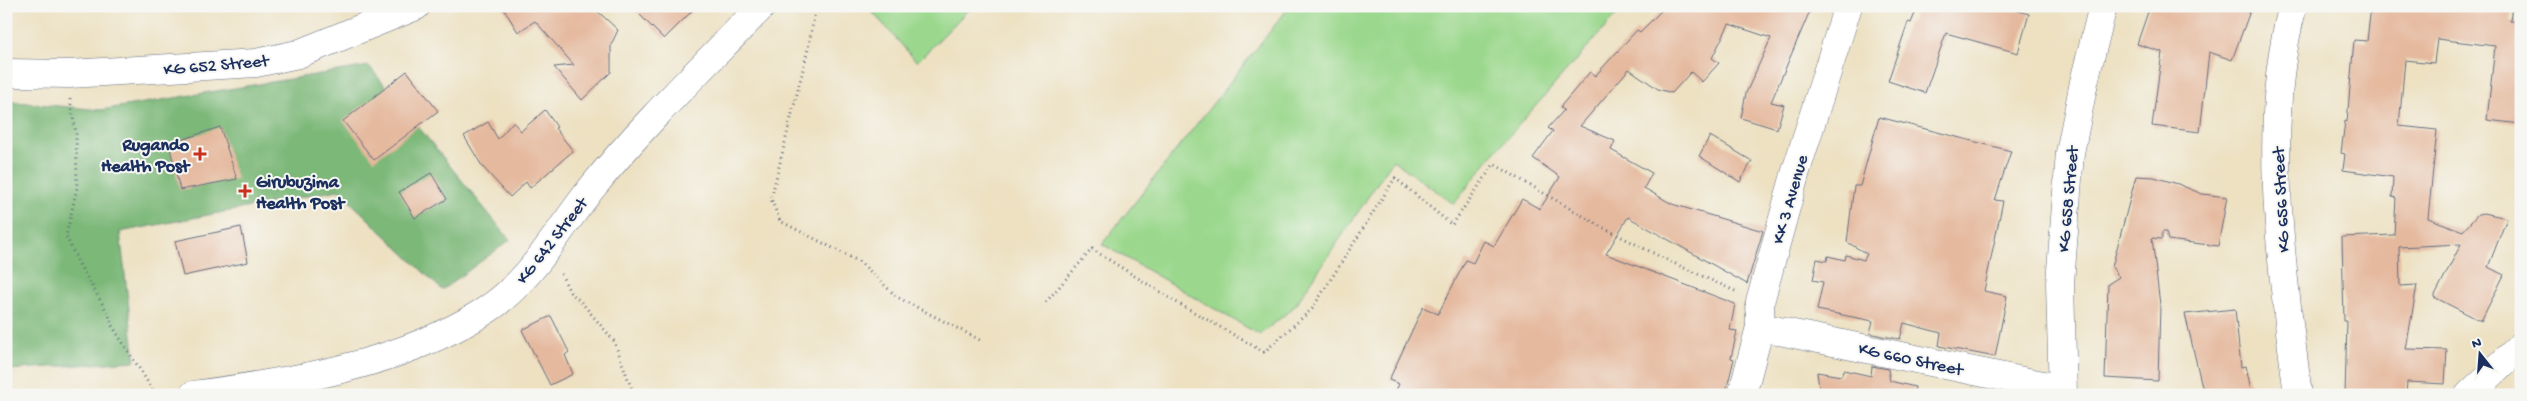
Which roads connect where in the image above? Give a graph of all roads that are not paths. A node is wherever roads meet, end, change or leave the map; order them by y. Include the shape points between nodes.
1 (416, 6) edge
2 (762, 6) edge
3 (1848, 6) edge
4 (2103, 6) edge
5 (2293, 6) edge
6 (6, 73) edge
7 (1760, 314) junction
8 (2521, 346) edge
9 (2062, 392) edge
10 (193, 395) edge
11 (1742, 395) edge
12 (2298, 395) edge
13 (2469, 395) edge

1 - 6 street, KG 652 Street via 298,54 256,63 69,74
2 - 10 street, KG 642 Street via 629,144 522,280 487,310 438,338 372,362
3 - 7 street, KK 3 Avenue via 1796,171
4 - 9 street, KG 658 Street via 2070,153 2060,283
5 - 12 street, KG 656 Street via 2284,39 2277,110 2278,203
7 - 9 street, KG 660 Street
7 - 11 street, KK 3 Avenue
8 - 13 street

